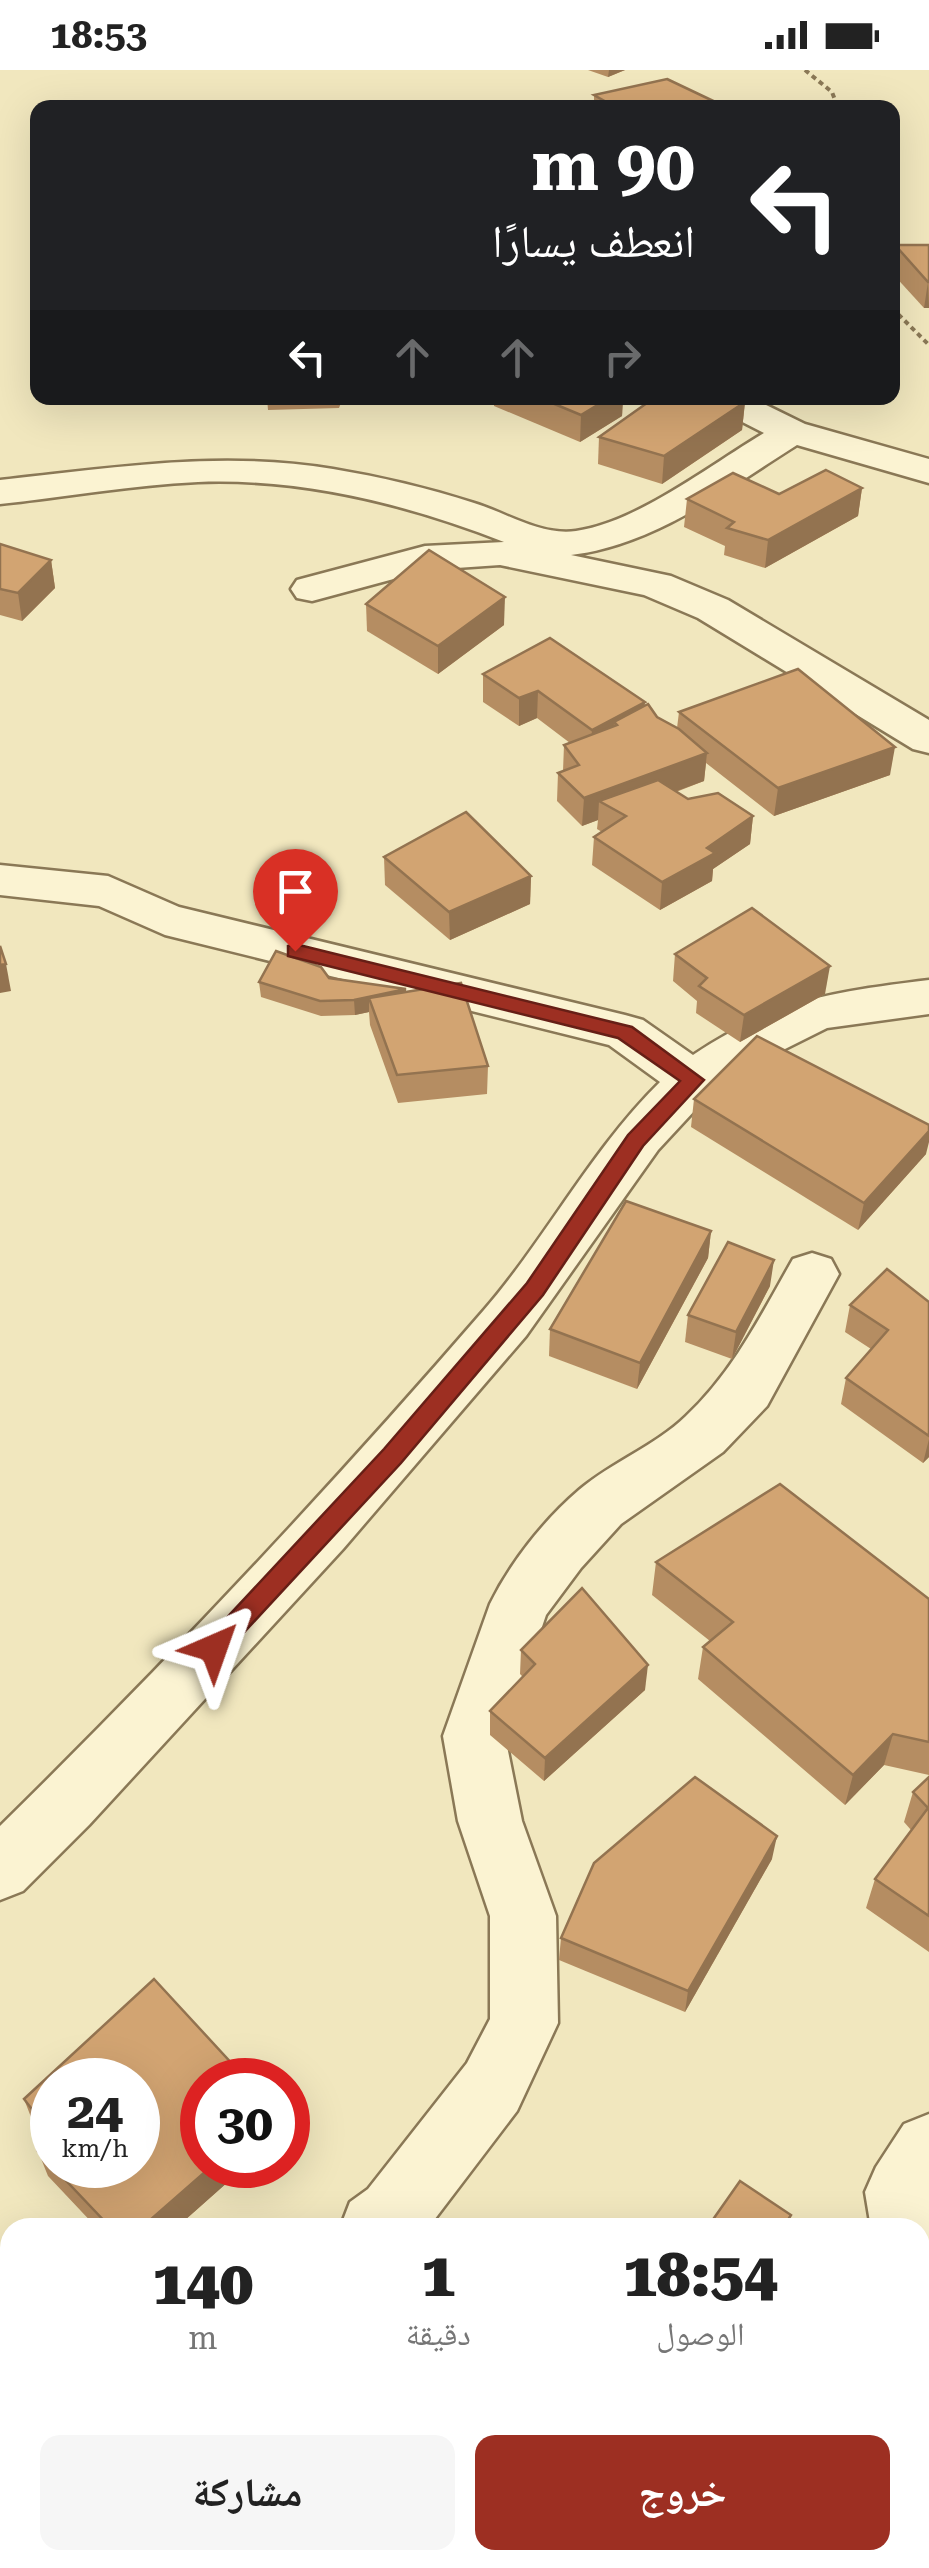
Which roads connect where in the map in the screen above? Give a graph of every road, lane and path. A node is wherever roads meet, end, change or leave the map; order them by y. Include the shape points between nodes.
1 (805, 70) edge
2 (835, 100) edge
3 (900, 316) edge
4 (929, 345) edge
5 (738, 405) edge
6 (792, 432) junction
7 (929, 471) edge
8 (0, 492) edge
9 (312, 589) dead end
10 (929, 739) edge
11 (0, 880) edge
12 (929, 997) edge
13 (693, 1080) junction
14 (812, 1274) dead end
15 (0, 1870) edge
16 (929, 2149) edge
17 (388, 2218) edge
18 (905, 2218) edge

1 - 2 path
3 - 4 path
5 - 6 street
6 - 7 street
6 - 8 street via 610,536 571,545 386,493 264,472 200,471
9 - 10 street via 425,558 500,553 656,585 713,609
11 - 13 street via 108,892 164,918 624,1032
12 - 13 street via 824,1011
13 - 15 street via 635,1140 535,1289 392,1456
14 - 17 street via 747,1390 703,1436 600,1507 520,1604 474,1736 490,1822 523,1916 524,2023 492,2087
16 - 18 street via 901,2192

